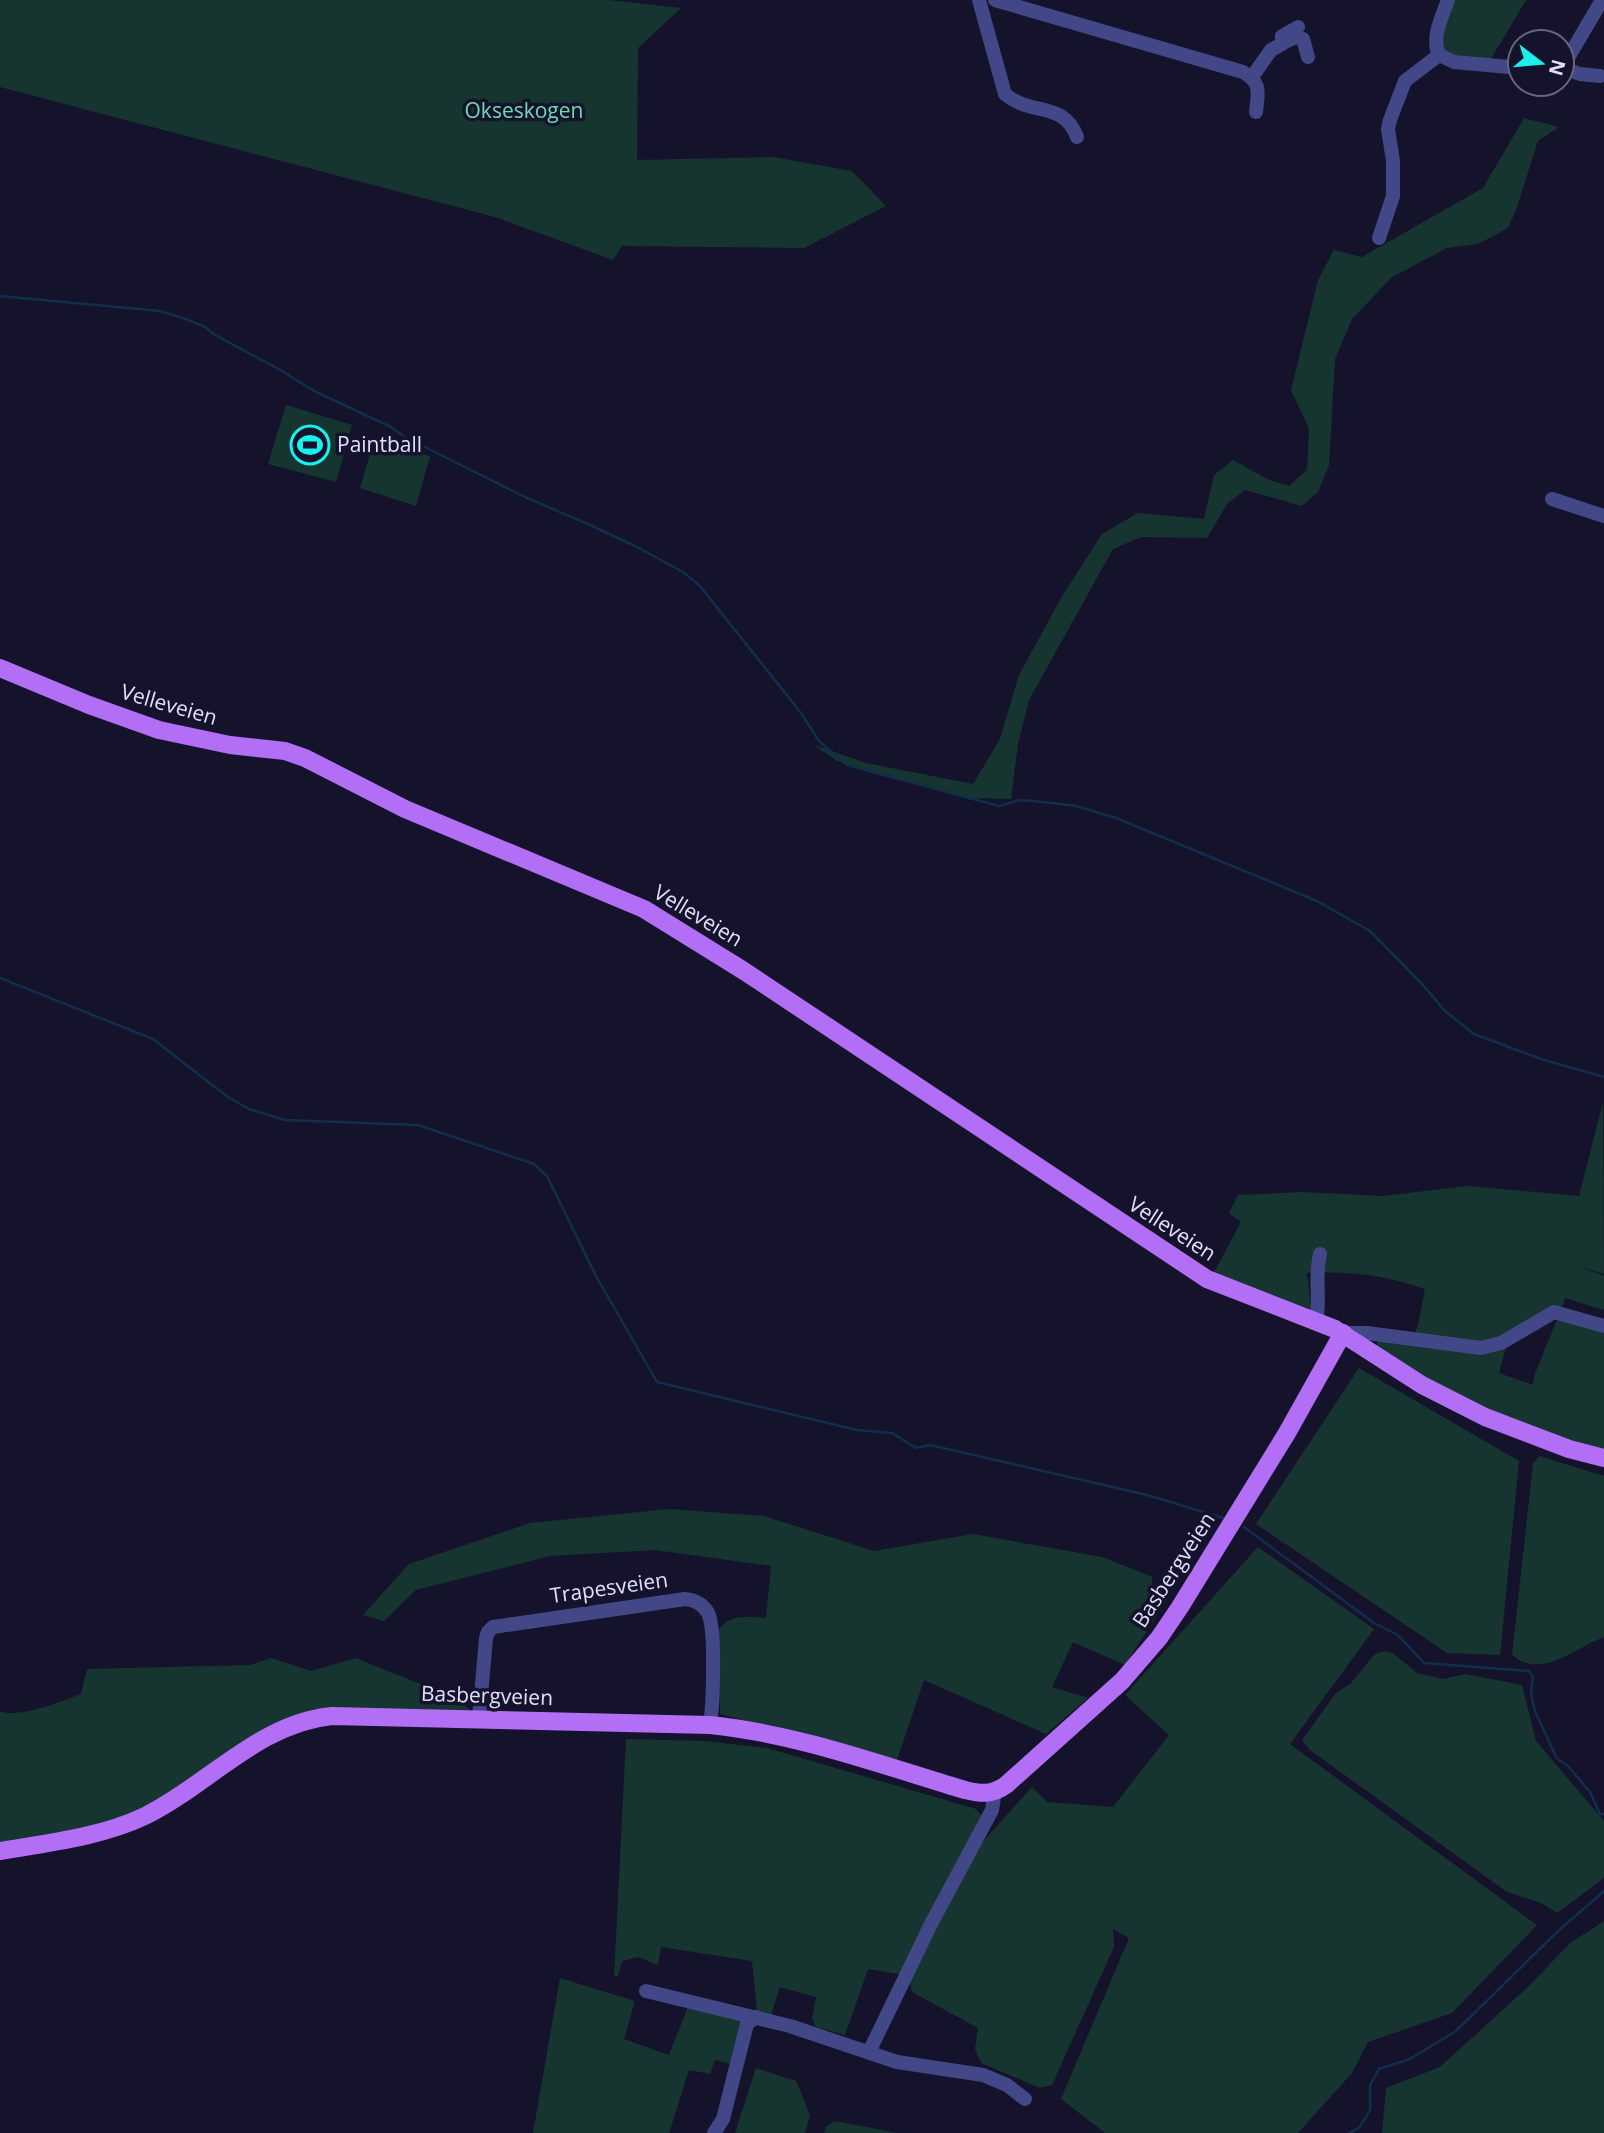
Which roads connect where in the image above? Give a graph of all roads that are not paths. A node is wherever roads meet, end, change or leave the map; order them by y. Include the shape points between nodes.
1 (979, 0) edge
2 (995, 0) edge
3 (1448, 0) edge
4 (1602, 0) edge
5 (1298, 27) dead end
6 (1282, 44) junction
7 (1576, 44) edge
8 (1439, 55) junction
9 (1308, 57) dead end
10 (1506, 67) edge
11 (1576, 73) edge
12 (1600, 76) dead end
13 (1252, 77) junction
14 (1256, 112) dead end
15 (1077, 138) dead end
16 (1379, 237) dead end
17 (1552, 499) dead end
18 (1604, 516) edge
19 (0, 668) edge
20 (1320, 1254) dead end
21 (1316, 1321) junction
22 (1604, 1326) edge
23 (1343, 1334) junction
24 (1604, 1458) edge
25 (479, 1718) junction
26 (710, 1725) junction
27 (995, 1791) junction
28 (0, 1851) edge
29 (646, 1992) dead end
30 (755, 2017) junction
31 (869, 2052) junction
32 (1025, 2099) dead end
33 (714, 2133) edge

1 - 15 street via 1005,94 1063,116
2 - 13 street
3 - 8 street via 1438,26
4 - 7 street
5 - 6 street via 1282,36
6 - 9 street via 1296,37 1303,39
6 - 13 street
8 - 10 street via 1454,62
8 - 16 street via 1405,81 1390,120 1393,196
11 - 12 street
13 - 14 street via 1258,90
17 - 18 street
19 - 21 main road, Velleveien via 159,730 305,758 405,809 643,909 733,964 1176,1261 1218,1285
20 - 21 street via 1315,1278
21 - 23 main road, Velleveien
22 - 23 street, Velleveien via 1554,1312 1501,1343 1481,1348
23 - 24 main road, Velleveien via 1450,1401 1531,1435
23 - 27 main road, Basbergveien via 1158,1638 1122,1681
25 - 26 main road, Basbergveien
25 - 26 street, Trapesveien via 486,1638 493,1627 685,1599 703,1606 712,1623
25 - 28 main road, Basbergveien via 332,1716 307,1720 272,1734 122,1826
26 - 27 main road, Basbergveien via 780,1735 965,1790
27 - 31 street via 992,1810
29 - 30 street
30 - 31 street
30 - 33 street via 747,2024 723,2119
31 - 32 street via 897,2062 983,2075

